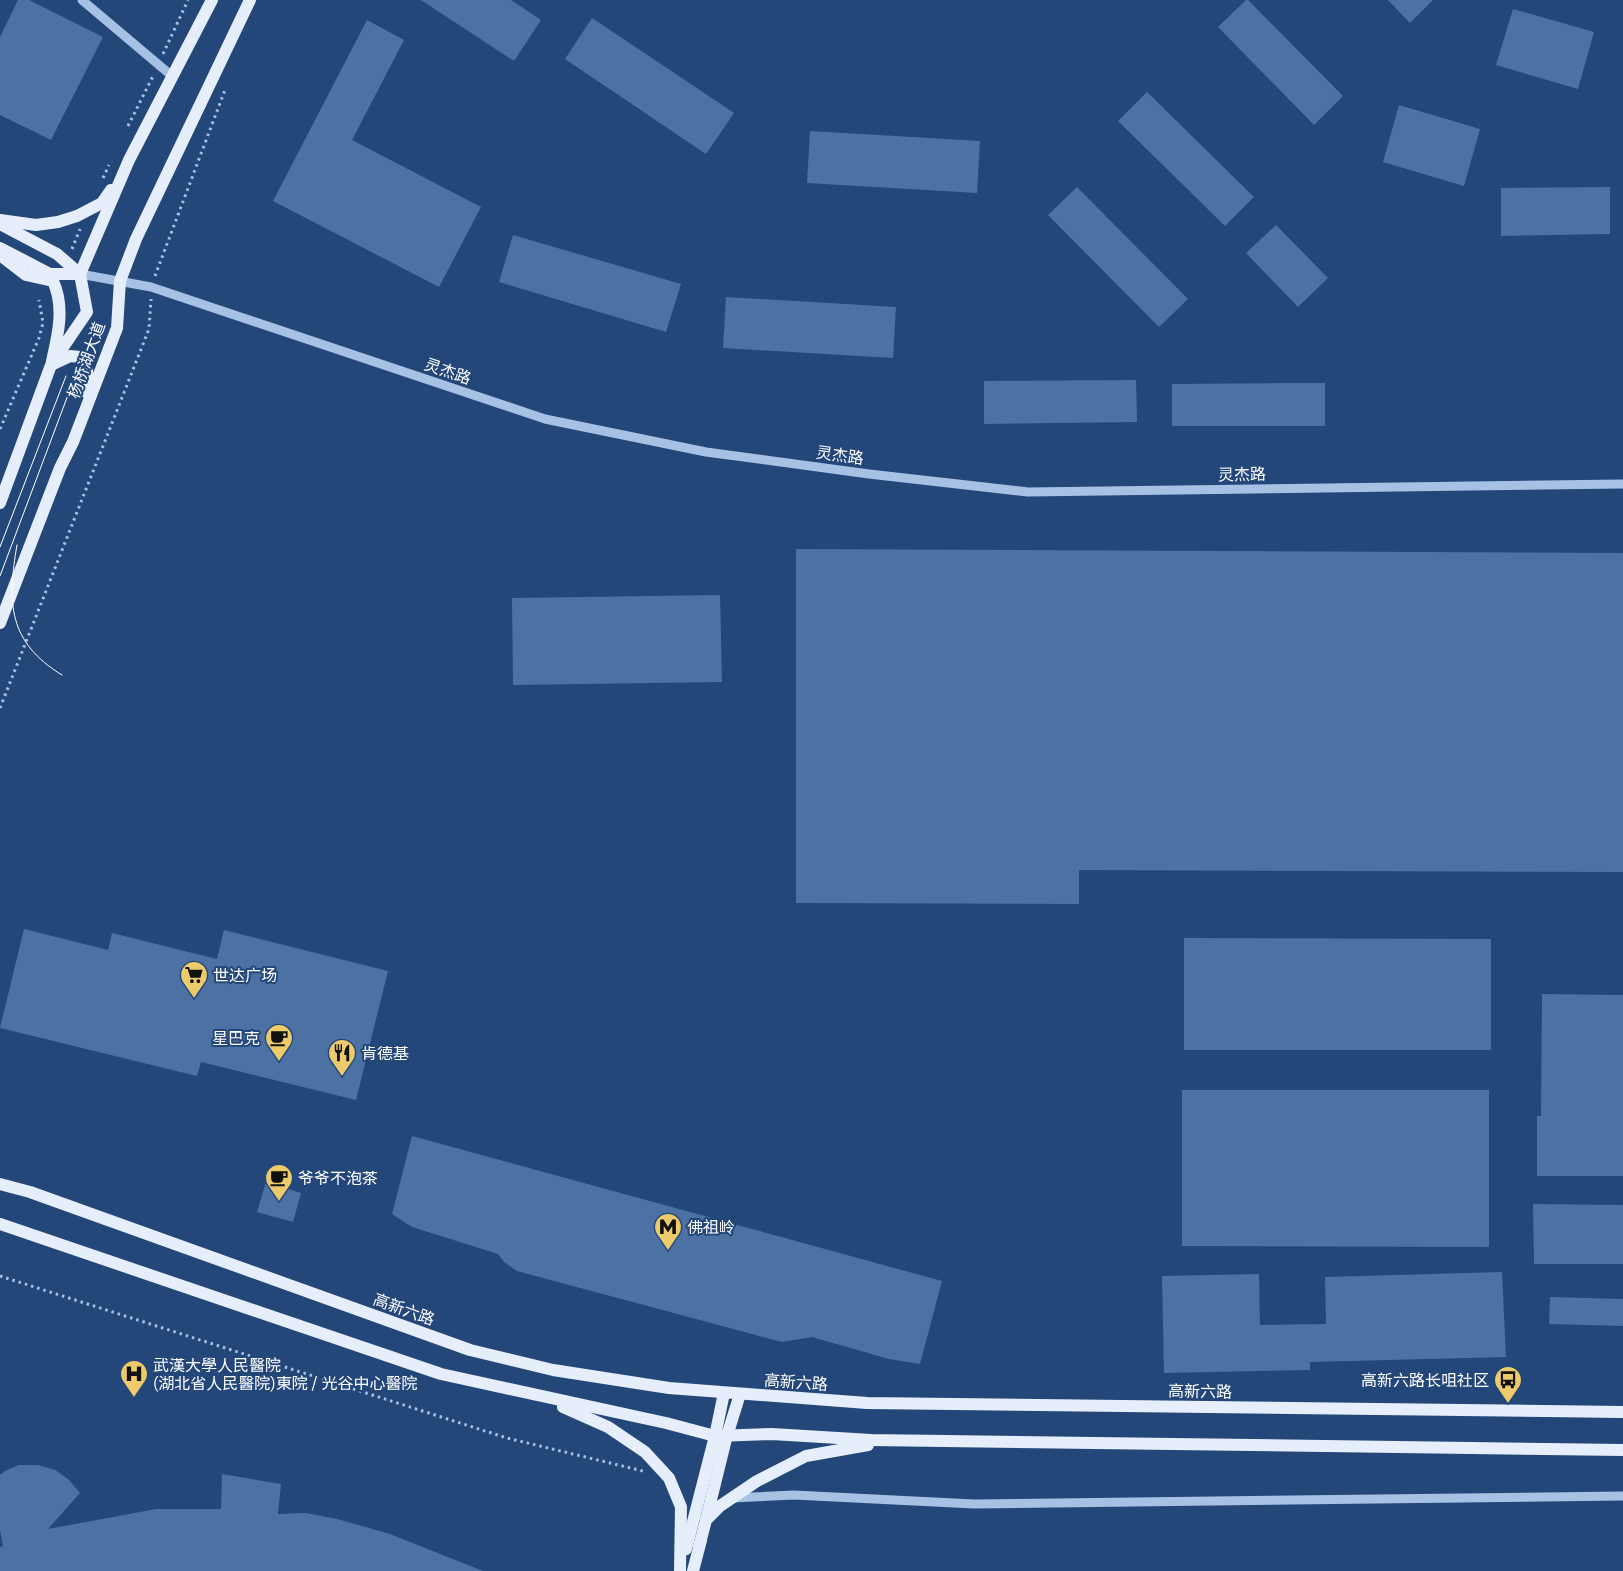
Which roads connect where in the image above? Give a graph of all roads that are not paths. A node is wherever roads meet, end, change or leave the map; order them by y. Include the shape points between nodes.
1 (82, 0) edge
2 (212, 0) edge
3 (250, 0) edge
4 (172, 76) junction
5 (122, 177) junction
6 (0, 220) edge
7 (0, 224) edge
8 (0, 248) edge
9 (0, 255) edge
10 (80, 274) junction
11 (120, 282) junction
12 (51, 365) junction
13 (83, 414) junction
14 (1623, 484) edge
15 (0, 503) edge
16 (0, 623) edge
17 (0, 1179) edge
18 (0, 1184) edge
19 (30, 1192) junction
20 (0, 1224) edge
21 (724, 1393) junction
22 (740, 1394) junction
23 (538, 1396) junction
24 (1623, 1412) edge
25 (721, 1436) junction
26 (892, 1440) junction
27 (1623, 1450) edge
28 (1623, 1496) edge
29 (732, 1498) junction
30 (699, 1547) junction
31 (680, 1571) edge
32 (693, 1571) edge

1 - 4 street
2 - 4 main road
3 - 11 main road, 杨桥湖大道 via 136,239
4 - 5 main road
5 - 6 main road via 102,203 77,216 36,225
5 - 10 main road
7 - 10 main road via 57,254
8 - 10 main road via 50,274
9 - 12 main road via 26,275 53,281 59,294 59,327
10 - 11 street, 灵杰路
10 - 12 main road, 杨桥湖大道 via 87,312
11 - 13 main road, 杨桥湖大道 via 116,328
11 - 14 street, 灵杰路 via 151,286 545,419 715,453 1028,492
12 - 13 main road via 70,356 80,357 86,364 89,381
12 - 15 main road, 杨桥湖大道
13 - 16 main road, 杨桥湖大道
17 - 19 main road
18 - 19 main road, 高新六路
19 - 21 main road, 高新六路 via 470,1350 553,1370
20 - 23 main road via 441,1374
21 - 22 main road, 高新六路
21 - 25 main road
22 - 24 main road, 高新六路 via 867,1403
22 - 25 main road
23 - 25 main road
23 - 31 main road via 608,1428 644,1452 669,1478 681,1507
25 - 26 main road via 772,1434
25 - 30 main road
25 - 31 main road
26 - 27 main road
26 - 29 main road via 806,1456
28 - 29 street via 974,1504 794,1495
29 - 30 main road via 706,1520
30 - 32 main road

